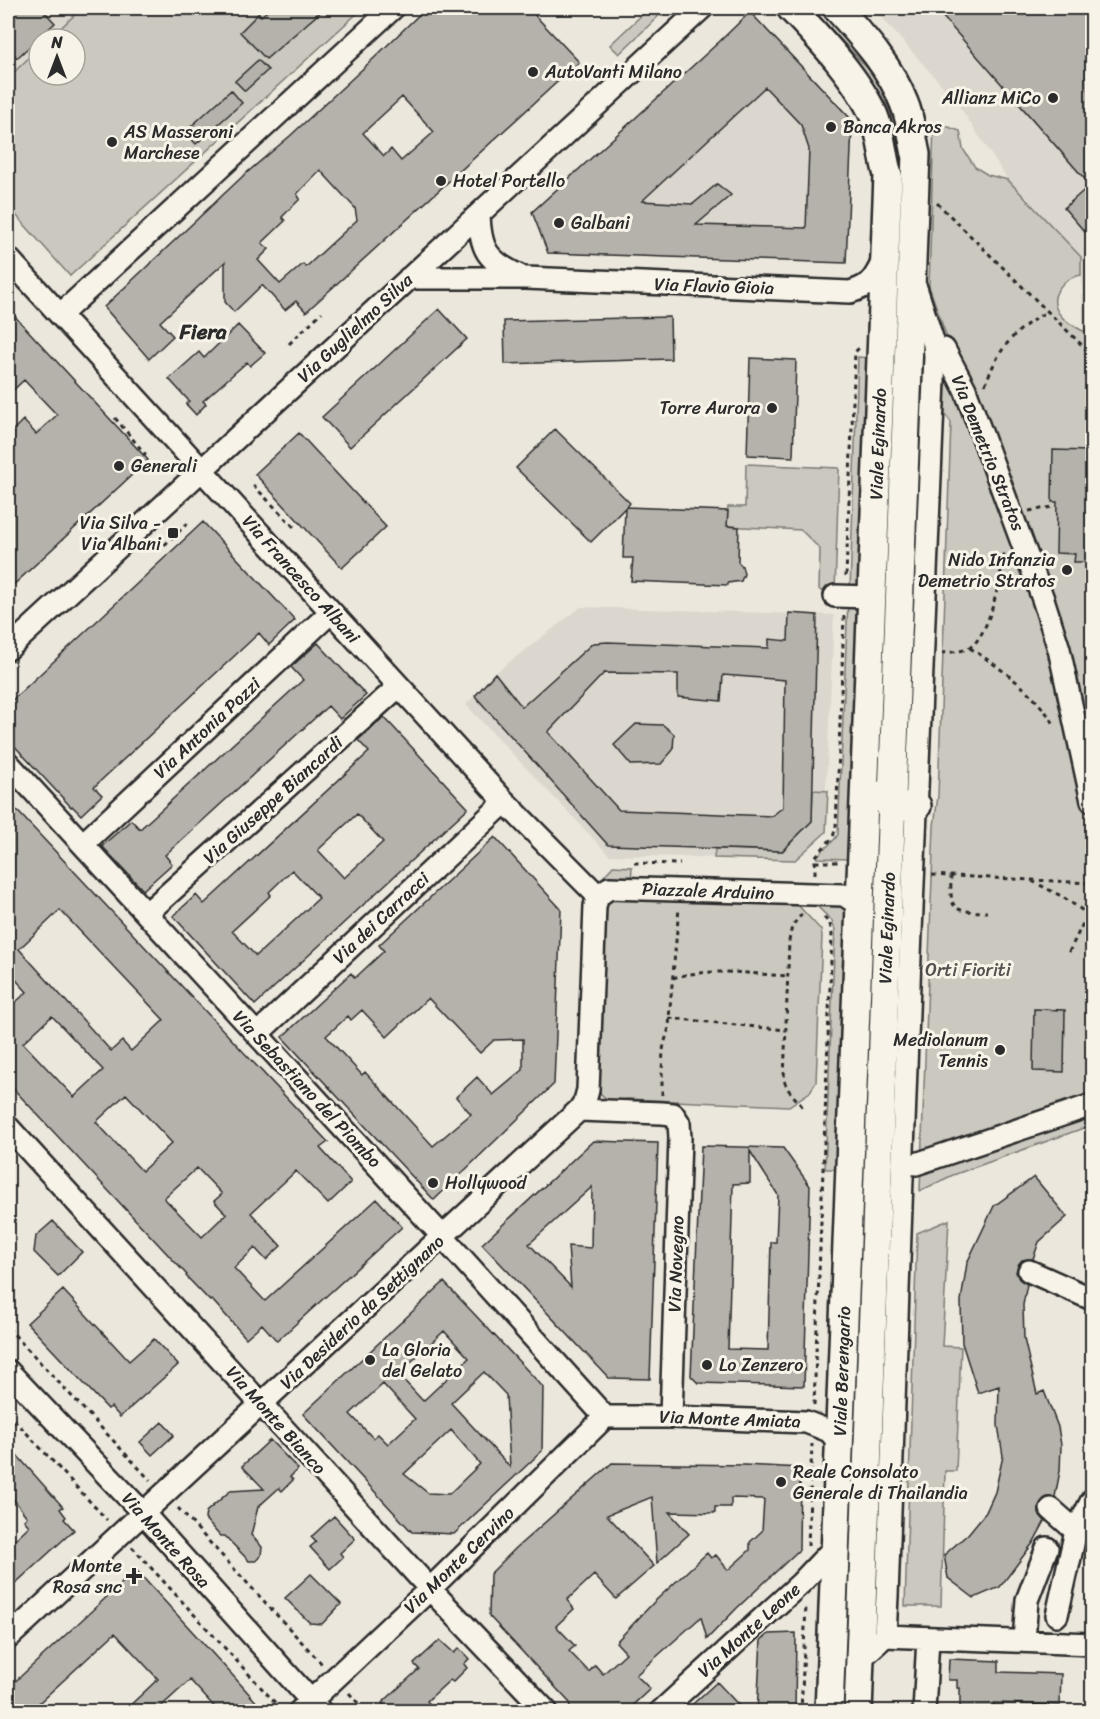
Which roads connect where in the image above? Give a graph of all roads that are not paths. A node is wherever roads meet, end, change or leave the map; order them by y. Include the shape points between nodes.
1 (393, 8) edge
2 (702, 8) edge
3 (791, 9) edge
4 (838, 9) edge
5 (479, 214) junction
6 (885, 257) junction
7 (8, 258) edge
8 (409, 278) junction
9 (526, 278) junction
10 (60, 315) junction
11 (944, 349) dead end
12 (202, 470) junction
13 (876, 486) junction
14 (835, 597) dead end
15 (872, 597) junction
16 (331, 612) junction
17 (8, 649) edge
18 (398, 687) junction
19 (8, 763) edge
20 (1092, 801) edge
21 (505, 802) junction
22 (904, 806) junction
23 (83, 844) junction
24 (598, 896) junction
25 (860, 910) junction
26 (147, 913) junction
27 (257, 1035) junction
28 (882, 1079) junction
29 (1092, 1105) edge
30 (579, 1110) junction
31 (8, 1127) edge
32 (916, 1164) dead end
33 (443, 1237) junction
34 (1029, 1271) dead end
35 (1092, 1299) edge
36 (8, 1371) edge
37 (261, 1404) junction
38 (604, 1416) junction
39 (671, 1416) junction
40 (839, 1452) junction
41 (1092, 1500) edge
42 (1051, 1509) dead end
43 (143, 1514) junction
44 (1076, 1531) junction
45 (835, 1547) junction
46 (1047, 1548) dead end
47 (430, 1589) junction
48 (1057, 1615) dead end
49 (885, 1636) junction
50 (8, 1638) edge
51 (928, 1638) junction
52 (1024, 1641) junction
53 (1092, 1644) edge
54 (860, 1659) junction
55 (310, 1708) edge
56 (547, 1712) edge
57 (660, 1712) edge
58 (829, 1712) edge
59 (858, 1712) edge
60 (924, 1712) edge

1 - 10 street
2 - 5 street, Via Guglielmo Silva
3 - 6 main road, Viale Eginardo via 853,81 875,117 888,175
4 - 22 main road, Viale Eginardo via 884,63 905,105 916,154
5 - 8 street, Via Guglielmo Silva
5 - 9 street, Via Flavio Gioia via 485,250 500,267
6 - 9 street, Via Flavio Gioia via 874,279 864,288 850,291
6 - 13 main road, Viale Eginardo
7 - 10 street, Via Francesco Albani
8 - 9 street, Via Flavio Gioia
8 - 12 street, Via Guglielmo Silva
10 - 12 street, Via Francesco Albani
11 - 20 street, Via Demetrio Stratos via 965,389 1011,508 1059,649
12 - 16 street, Via Francesco Albani
12 - 17 street, Via Guglielmo Silva
13 - 15 main road, Viale Eginardo
13 - 22 main road via 886,560 878,791 884,801
14 - 15 street
15 - 25 main road, Viale Eginardo
16 - 18 street, Via Francesco Albani
16 - 23 street, Via Antonia Pozzi
18 - 21 street, Via Francesco Albani
18 - 26 street, Via Giuseppe Biancardi
19 - 23 street, Via Sebastiano del Piombo
21 - 24 street, Via Francesco Albani
21 - 27 street, Via dei Carracci
22 - 28 main road, Viale Eginardo
22 - 49 street, Viale Eginardo via 921,875 901,1216
23 - 26 street, Via Sebastiano del Piombo
24 - 25 street, Piazzale Arduino via 609,888 844,895
24 - 30 street via 588,1090
25 - 28 main road via 873,934 869,1043
25 - 40 main road, Viale Berengario
26 - 27 street, Via Sebastiano del Piombo
27 - 33 street, Via Sebastiano del Piombo
28 - 54 main road, Viale Berengario
29 - 32 street
30 - 33 street, Via Desiderio da Settignano
30 - 39 street, Via Novegno via 667,1108 679,1123
31 - 37 street, Via Monte Bianco
33 - 37 street, Via Desiderio da Settignano
33 - 38 street, Via Sebastiano del Piombo
34 - 35 street
36 - 43 street, Via Monte Rosa
37 - 43 street, Via Desiderio da Settignano
37 - 47 street, Via Monte Bianco
38 - 39 street, Via Monte Amiata
38 - 47 street, Via Monte Cervino
39 - 40 street, Via Monte Amiata via 813,1423 829,1431 837,1440
40 - 45 main road, Viale Berengario
41 - 44 street
42 - 44 street
43 - 50 street, Via Desiderio da Settignano
43 - 55 street, Via Monte Rosa
44 - 48 street
45 - 57 street, Via Monte Leone
45 - 58 main road, Viale Berengario
46 - 52 street via 1026,1600
47 - 55 street, Via Monte Cervino
47 - 56 street, Via Monte Bianco
49 - 51 street
49 - 54 street
51 - 52 street
51 - 60 street
52 - 53 street
54 - 59 main road, Viale Berengario

